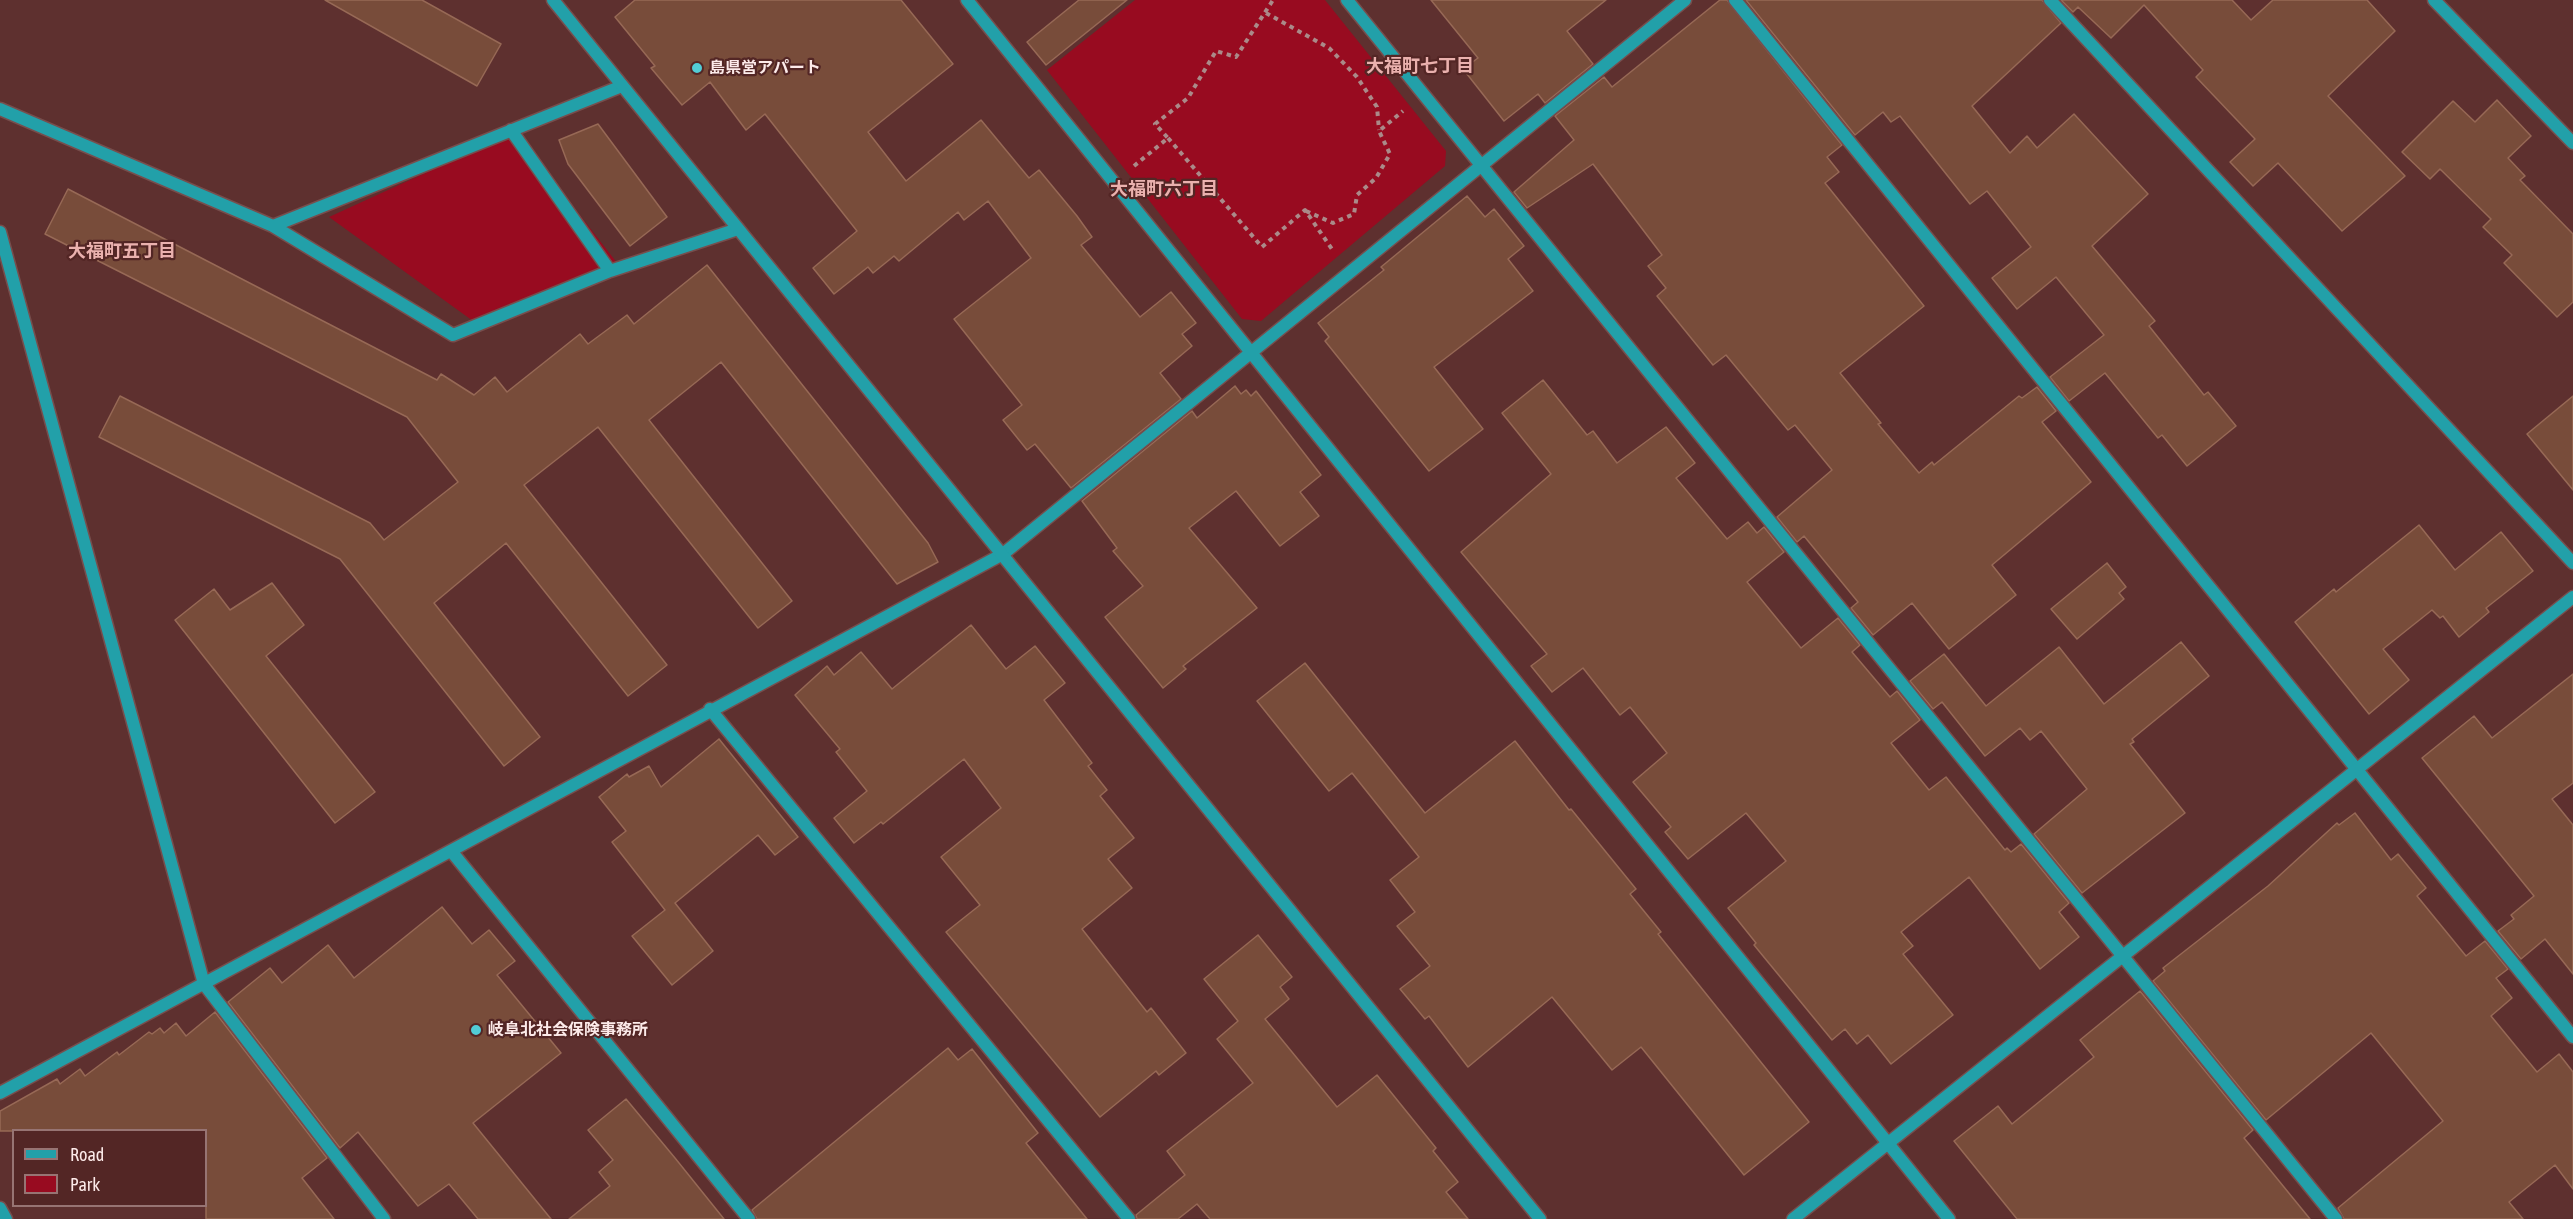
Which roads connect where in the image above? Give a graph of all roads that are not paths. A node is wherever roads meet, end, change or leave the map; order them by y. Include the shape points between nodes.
1 (553, 0) edge
2 (967, 0) edge
3 (1347, 0) edge
4 (1685, 0) edge
5 (1735, 0) edge
6 (2050, 0) edge
7 (2434, 0) edge
8 (622, 86) junction
9 (0, 109) edge
10 (511, 130) junction
11 (2573, 143) edge
12 (1480, 165) junction
13 (273, 225) junction
14 (738, 229) junction
15 (0, 232) edge
16 (610, 271) junction
17 (1252, 351) junction
18 (1003, 554) junction
19 (2573, 563) edge
20 (2573, 597) edge
21 (710, 709) junction
22 (2359, 770) junction
23 (452, 852) junction
24 (2124, 956) junction
25 (204, 984) junction
26 (2573, 1037) edge
27 (0, 1093) edge
28 (1888, 1143) junction
29 (0, 1208) edge
30 (6, 1219) edge
31 (384, 1219) edge
32 (749, 1219) edge
33 (1129, 1219) edge
34 (1540, 1219) edge
35 (1793, 1219) edge
36 (1949, 1219) edge
37 (2336, 1219) edge

1 - 8 street
2 - 17 street
3 - 12 street
4 - 12 street
5 - 22 street
6 - 19 street
7 - 11 street
8 - 10 street
8 - 14 street
9 - 13 street
10 - 13 street
10 - 16 street
12 - 17 street
12 - 24 street
13 - 16 street via 453,335
14 - 16 street
14 - 18 street
15 - 25 street
17 - 18 street
17 - 28 street
18 - 21 street
18 - 34 street
20 - 22 street
21 - 23 street
21 - 33 street
22 - 24 street
22 - 26 street
23 - 25 street
23 - 32 street
24 - 28 street
24 - 37 street
25 - 27 street
25 - 31 street
28 - 35 street
28 - 36 street
29 - 30 street

